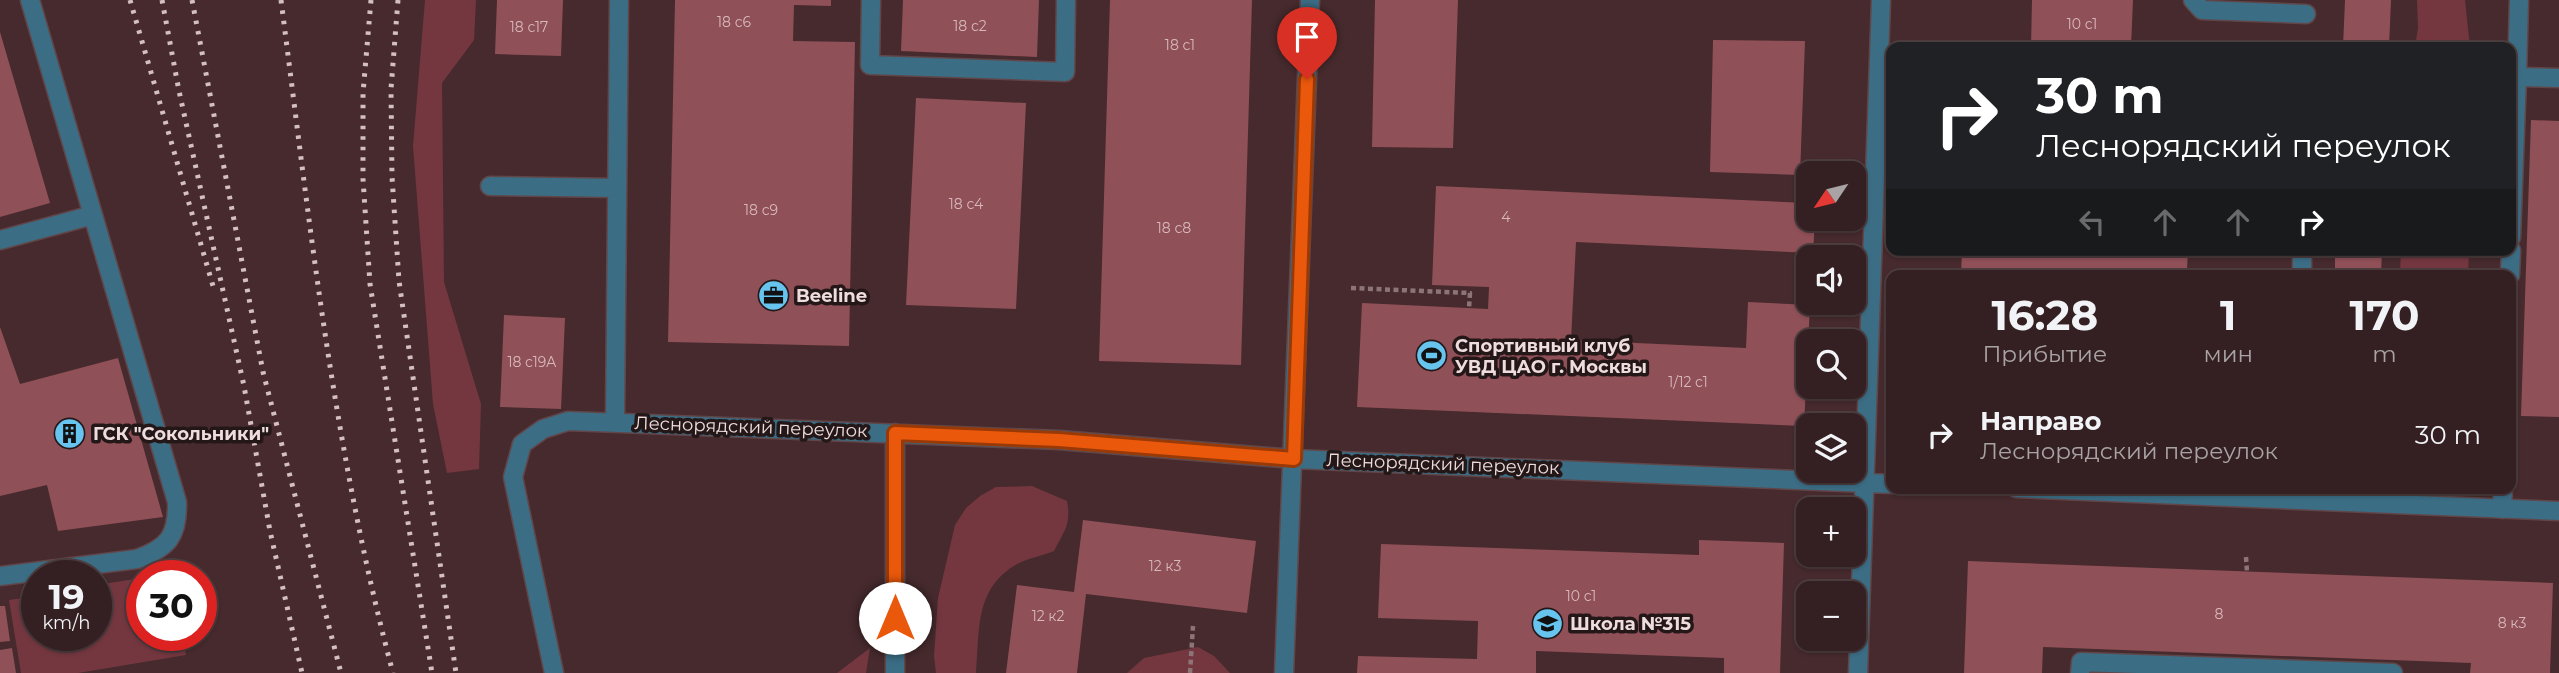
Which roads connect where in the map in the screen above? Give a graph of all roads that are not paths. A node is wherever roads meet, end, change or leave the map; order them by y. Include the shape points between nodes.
1 (30, 0) edge
2 (619, 0) edge
3 (871, 0) edge
4 (1066, 0) edge
5 (1310, 0) edge
6 (1881, 0) edge
7 (2193, 0) edge
8 (2519, 0) edge
9 (2306, 14) dead end
10 (2516, 77) joint
11 (2559, 78) edge
12 (490, 186) dead end
13 (617, 188) junction
14 (93, 215) junction
15 (0, 240) edge
16 (615, 422) junction
17 (895, 433) junction
18 (1866, 452) edge
19 (1294, 459) junction
20 (1796, 479) edge
21 (1866, 482) edge
22 (1865, 483) edge
23 (1886, 484) edge
24 (2299, 494) edge
25 (2503, 494) edge
26 (2347, 495) edge
27 (2502, 509) junction
28 (2559, 511) edge
29 (0, 576) edge
30 (554, 673) edge
31 (895, 673) edge
32 (1284, 673) edge
33 (1858, 673) edge
34 (2080, 673) edge
35 (2393, 673) edge

1 - 14 street
2 - 13 street
3 - 4 street via 870,65 1065,72
5 - 19 street
6 - 18 street
7 - 9 street via 2202,10
8 - 10 street
10 - 11 street
12 - 13 street
13 - 16 street
14 - 15 street
14 - 29 street via 177,502 178,522 171,538 156,552 137,558
16 - 17 street, Леснорядский переулок
16 - 30 street, Леснорядский переулок via 568,421 543,429 522,444 513,477
17 - 19 street, Леснорядский переулок via 1059,440
17 - 31 street
19 - 20 street, Леснорядский переулок
19 - 32 street
21 - 23 street, Леснорядский переулок
22 - 33 street
24 - 26 street
25 - 27 street
26 - 27 street
27 - 28 street
34 - 35 street via 2081,662

